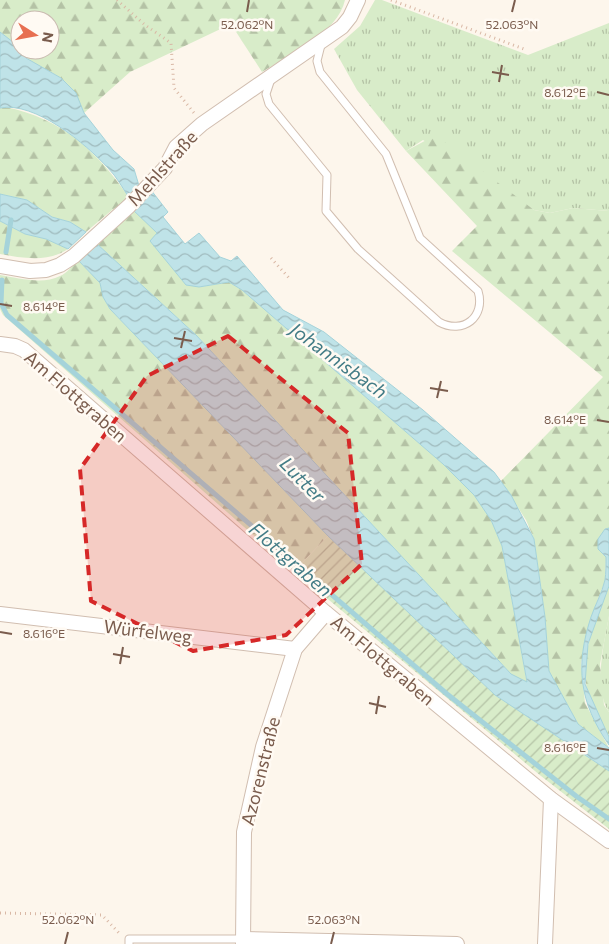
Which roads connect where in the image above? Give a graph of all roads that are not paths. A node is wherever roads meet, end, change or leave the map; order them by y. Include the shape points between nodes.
1 (358, 0) edge
2 (323, 41) junction
3 (272, 76) junction
4 (0, 266) edge
5 (0, 344) edge
6 (326, 612) junction
7 (0, 614) edge
8 (295, 649) junction
9 (551, 799) junction
10 (609, 841) edge
11 (243, 941) edge
12 (129, 942) edge
13 (400, 943) edge
14 (456, 944) edge
15 (545, 944) edge

1 - 2 street, Mehlstraße via 342,27
2 - 3 street, Mehlstraße
2 - 3 lane via 317,56 320,72 386,154 420,238 478,291 481,300 479,310 467,325 457,328 439,322 358,249 326,211 327,175 269,104 267,89
3 - 4 street, Mehlstraße via 202,124 176,147 154,180 74,256 46,270
5 - 6 street, Am Flottgraben via 24,350
6 - 8 street, Azorenstraße
6 - 9 street, Am Flottgraben
7 - 8 street, Würfelweg
8 - 11 street, Azorenstraße via 263,747 244,832
9 - 10 street, Am Flottgraben
9 - 15 street
11 - 12 lane
11 - 13 street
13 - 14 street

